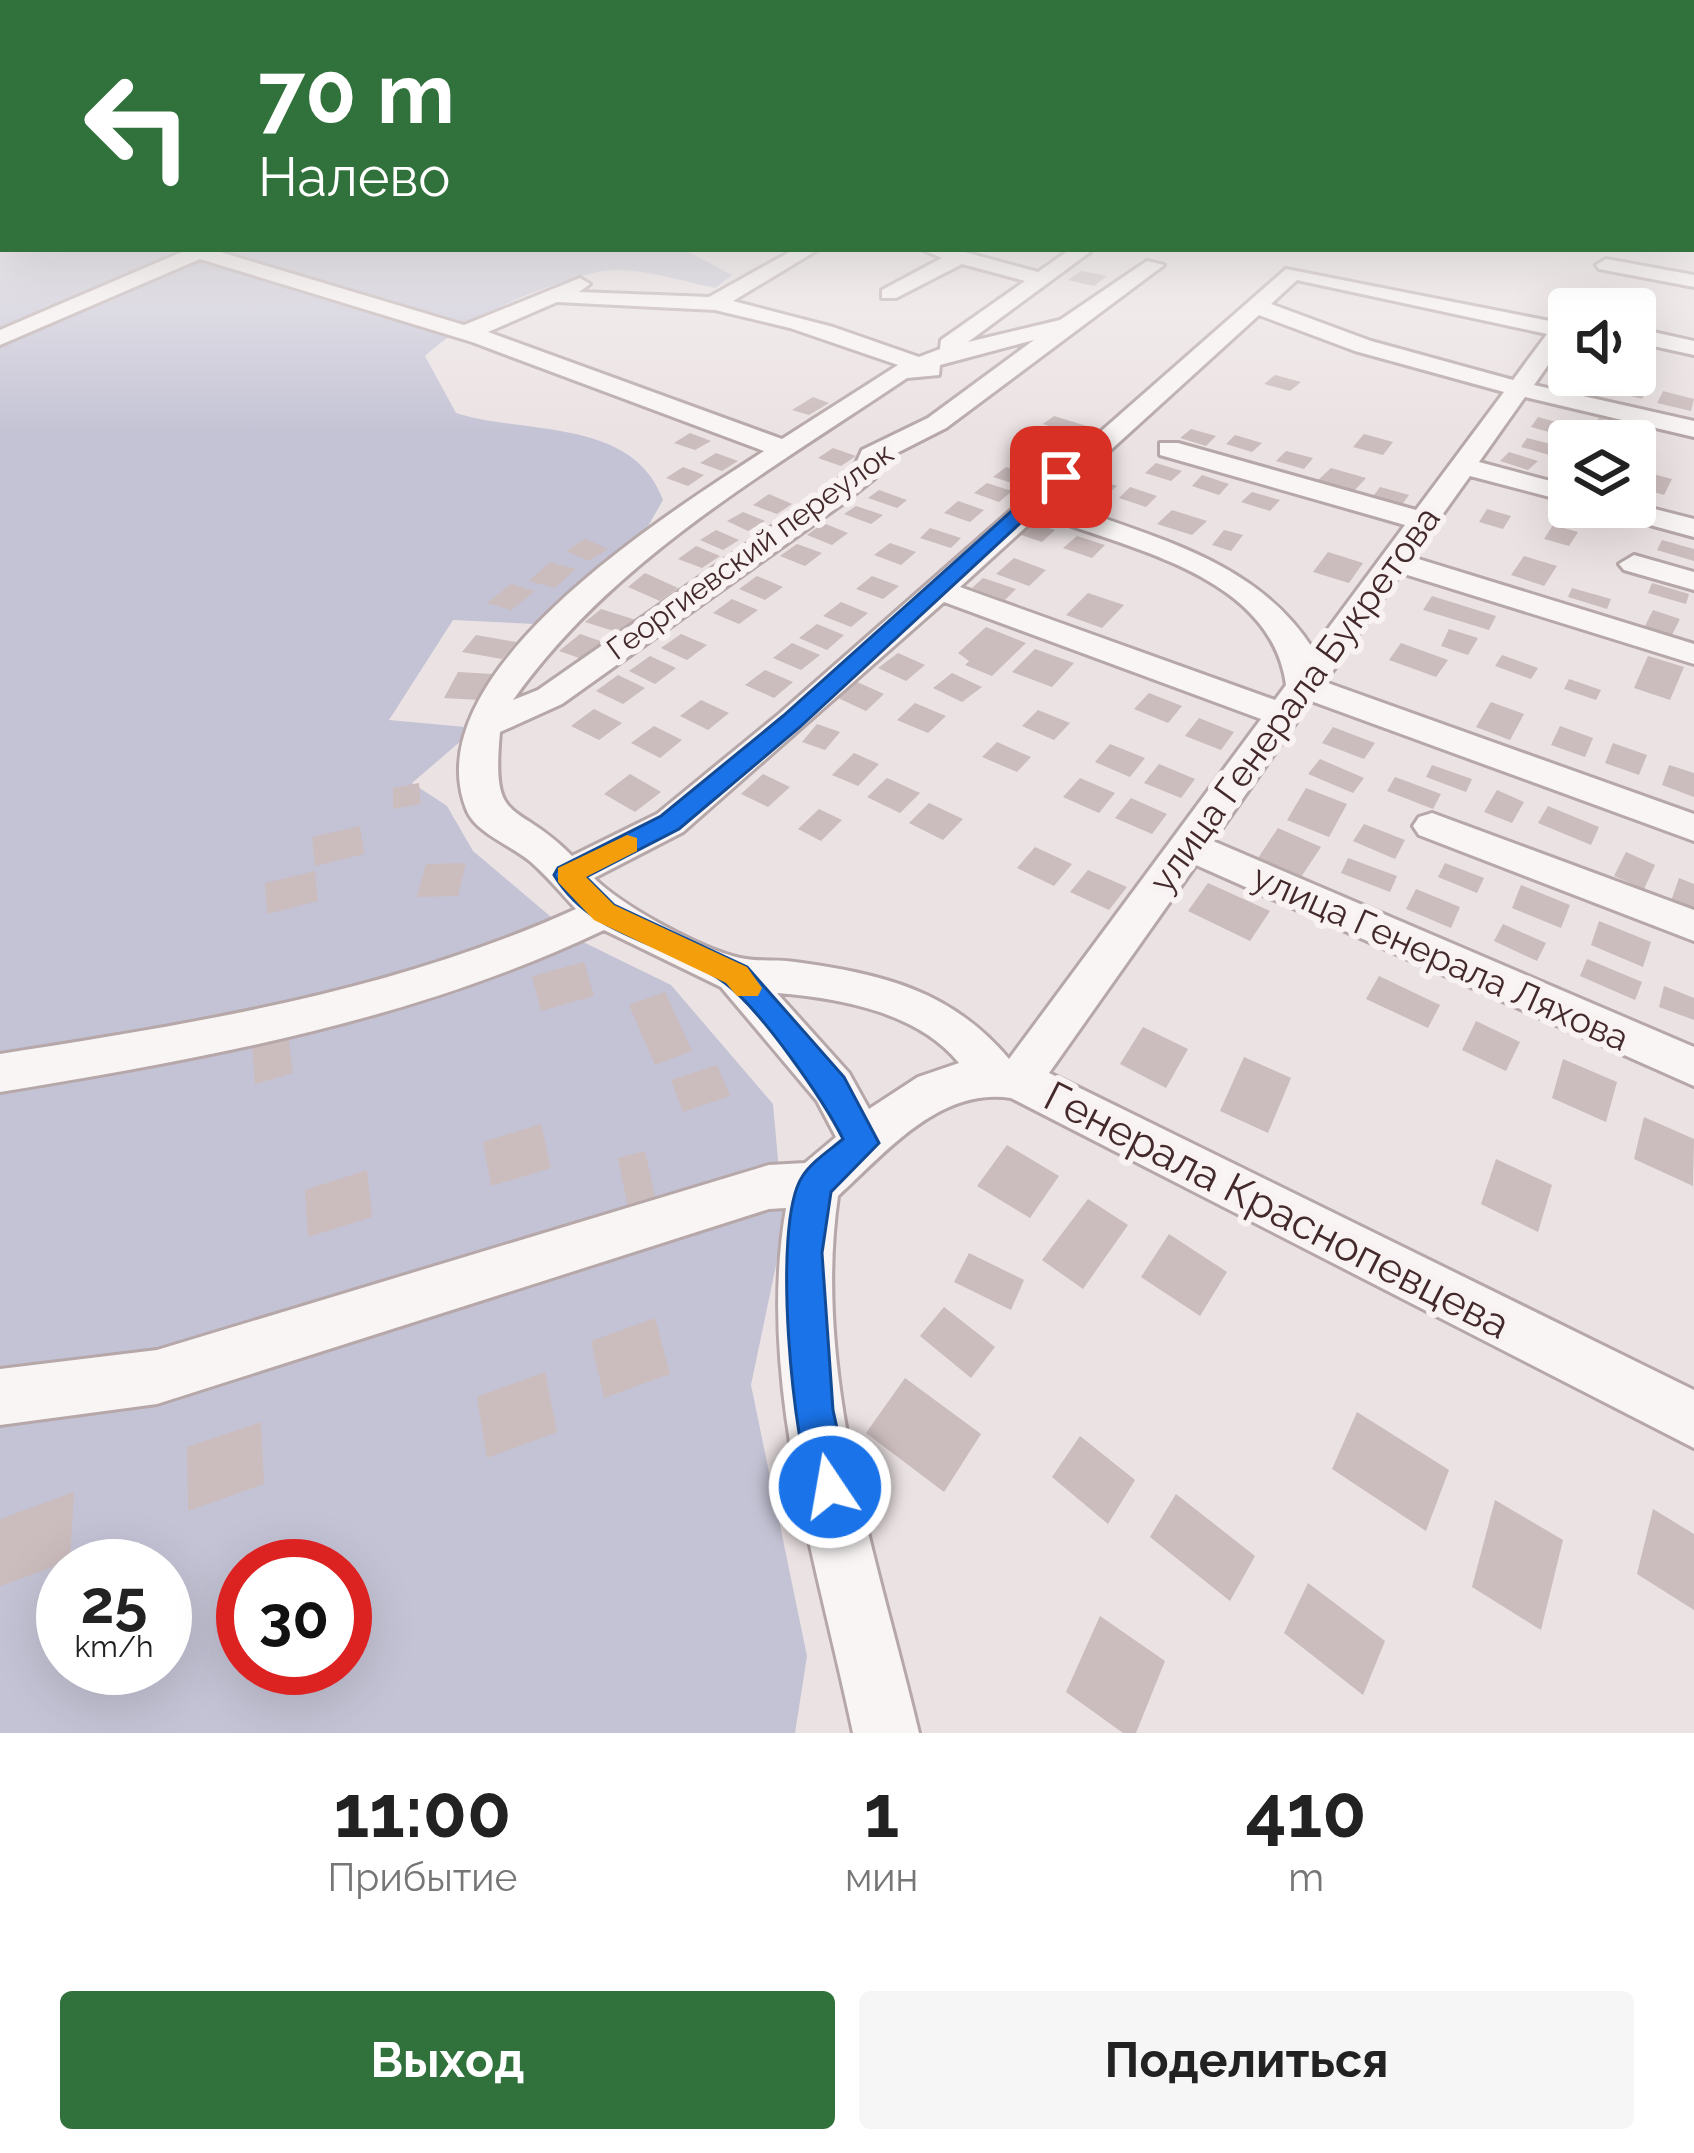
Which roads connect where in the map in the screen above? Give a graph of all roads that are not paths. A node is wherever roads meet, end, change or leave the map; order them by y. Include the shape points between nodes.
1 (151, 273) edge
2 (277, 273) edge
3 (766, 273) edge
4 (930, 273) edge
5 (1017, 273) edge
6 (1045, 273) edge
7 (1143, 273) edge
8 (1036, 278) junction
9 (1694, 281) edge
10 (580, 284) dead end
11 (1651, 288) edge
12 (889, 294) dead end
13 (556, 296) junction
14 (1548, 296) edge
15 (712, 304) junction
16 (1257, 306) junction
17 (1068, 325) junction
18 (457, 334) junction
19 (0, 338) edge
20 (1656, 340) edge
21 (1548, 348) edge
22 (1694, 348) edge
23 (920, 366) junction
24 (1520, 387) junction
25 (980, 390) junction
26 (1694, 429) edge
27 (784, 449) junction
28 (1169, 449) dead end
29 (1463, 466) junction
30 (1548, 488) edge
31 (1073, 517) dead end
32 (1656, 518) edge
33 (1423, 521) junction
34 (1694, 528) edge
35 (1394, 561) junction
36 (1634, 564) dead end
37 (1694, 581) edge
38 (937, 590) junction
39 (1694, 654) edge
40 (1293, 701) junction
41 (484, 726) junction
42 (1432, 826) dead end
43 (1694, 828) edge
44 (1187, 846) junction
45 (567, 875) junction
46 (604, 913) junction
47 (1694, 926) edge
48 (736, 975) junction
49 (1694, 1067) edge
50 (0, 1072) edge
51 (1006, 1077) junction
52 (862, 1143) junction
53 (815, 1185) junction
54 (0, 1397) edge
55 (1694, 1420) edge
56 (894, 1729) edge

1 - 19 street
2 - 18 street
3 - 15 street
4 - 12 street
5 - 8 street
6 - 8 street
7 - 17 street, Георгиевский переулок
8 - 23 street
9 - 11 street
10 - 13 street
13 - 15 street
13 - 18 street
14 - 16 street via 1293,273
15 - 23 street
16 - 24 street via 1305,328
16 - 38 street
17 - 23 street
17 - 25 street, Георгиевский переулок
18 - 27 street
20 - 22 street
21 - 24 street, улица Генерала Букретова
23 - 25 street
23 - 27 street
24 - 26 street
24 - 29 street, улица Генерала Букретова
25 - 41 street, Георгиевский переулок via 871,457 866,472 836,496 550,697
27 - 41 street via 655,536 554,625
28 - 33 street
29 - 30 street
29 - 33 street, улица Генерала Букретова
31 - 40 street via 1250,594 1305,664
32 - 34 street
33 - 35 street, улица Генерала Букретова
35 - 39 street
35 - 40 street, улица Генерала Букретова
36 - 37 street
38 - 40 street
38 - 45 street via 670,823
40 - 43 street
40 - 44 street, улица Генерала Букретова
41 - 45 street via 477,782 486,812
42 - 47 street
44 - 49 street, улица Генерала Ляхова
44 - 51 street, улица Генерала Букретова
45 - 46 street
46 - 48 street
46 - 50 street via 536,948 264,1030
48 - 51 street via 764,973 896,1001 955,1029
48 - 52 street via 833,1087
51 - 52 street via 946,1084
51 - 55 street, Генерала Краснопевцева
52 - 53 street
53 - 54 street via 769,1186 157,1377
53 - 56 street via 805,1253 814,1410

